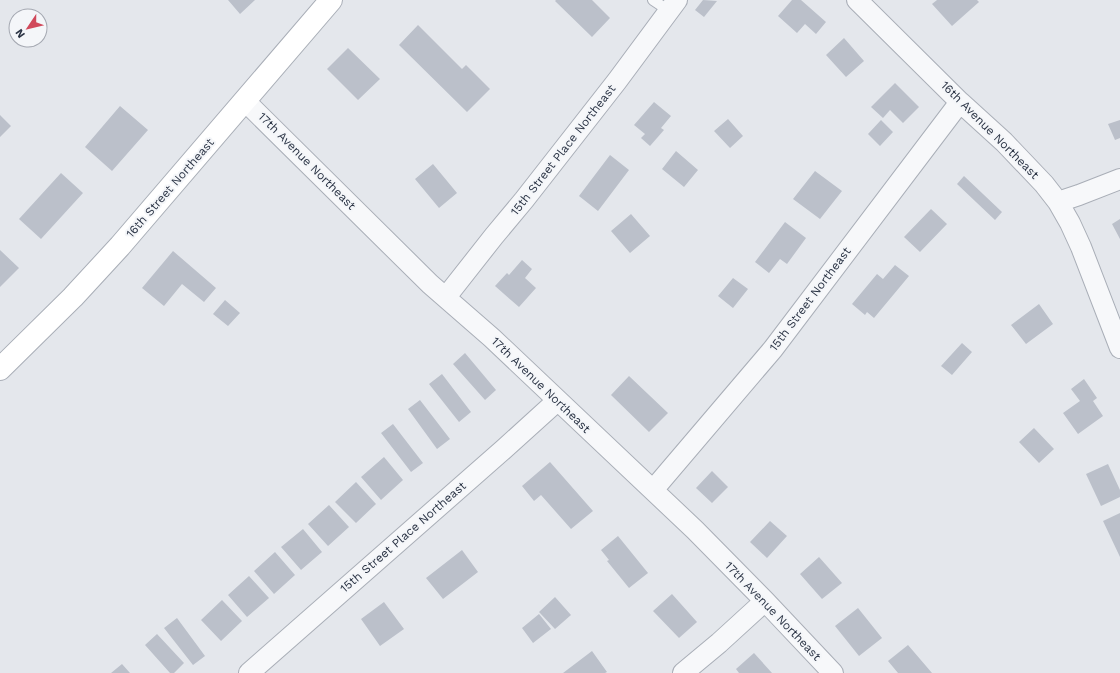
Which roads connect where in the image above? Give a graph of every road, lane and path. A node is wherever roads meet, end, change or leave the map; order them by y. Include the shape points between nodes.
1 (331, 0) edge
2 (857, 0) edge
3 (666, 4) edge
4 (245, 101) junction
5 (960, 102) junction
6 (1120, 179) edge
7 (1058, 202) junction
8 (446, 297) junction
9 (1120, 348) edge
10 (0, 369) edge
11 (557, 401) junction
12 (652, 490) junction
13 (765, 601) junction
14 (249, 673) edge
15 (683, 673) edge
16 (832, 673) edge

1 - 4 main road, 16th Street Northeast
2 - 5 street, 16th Avenue Northeast
3 - 8 street, 15th Street Place Northeast via 612,87
4 - 8 street, 17th Avenue Northeast
4 - 10 main road, 16th Street Northeast via 73,297
5 - 7 street, 16th Avenue Northeast via 1004,142
5 - 12 street, 15th Street Northeast via 773,349
6 - 7 street
7 - 9 street, 16th Avenue Northeast via 1081,247
8 - 11 street, 17th Avenue Northeast
11 - 12 street, 17th Avenue Northeast
11 - 14 street, 15th Street Place Northeast
12 - 13 street, 17th Avenue Northeast
13 - 15 street
13 - 16 street, 17th Avenue Northeast

